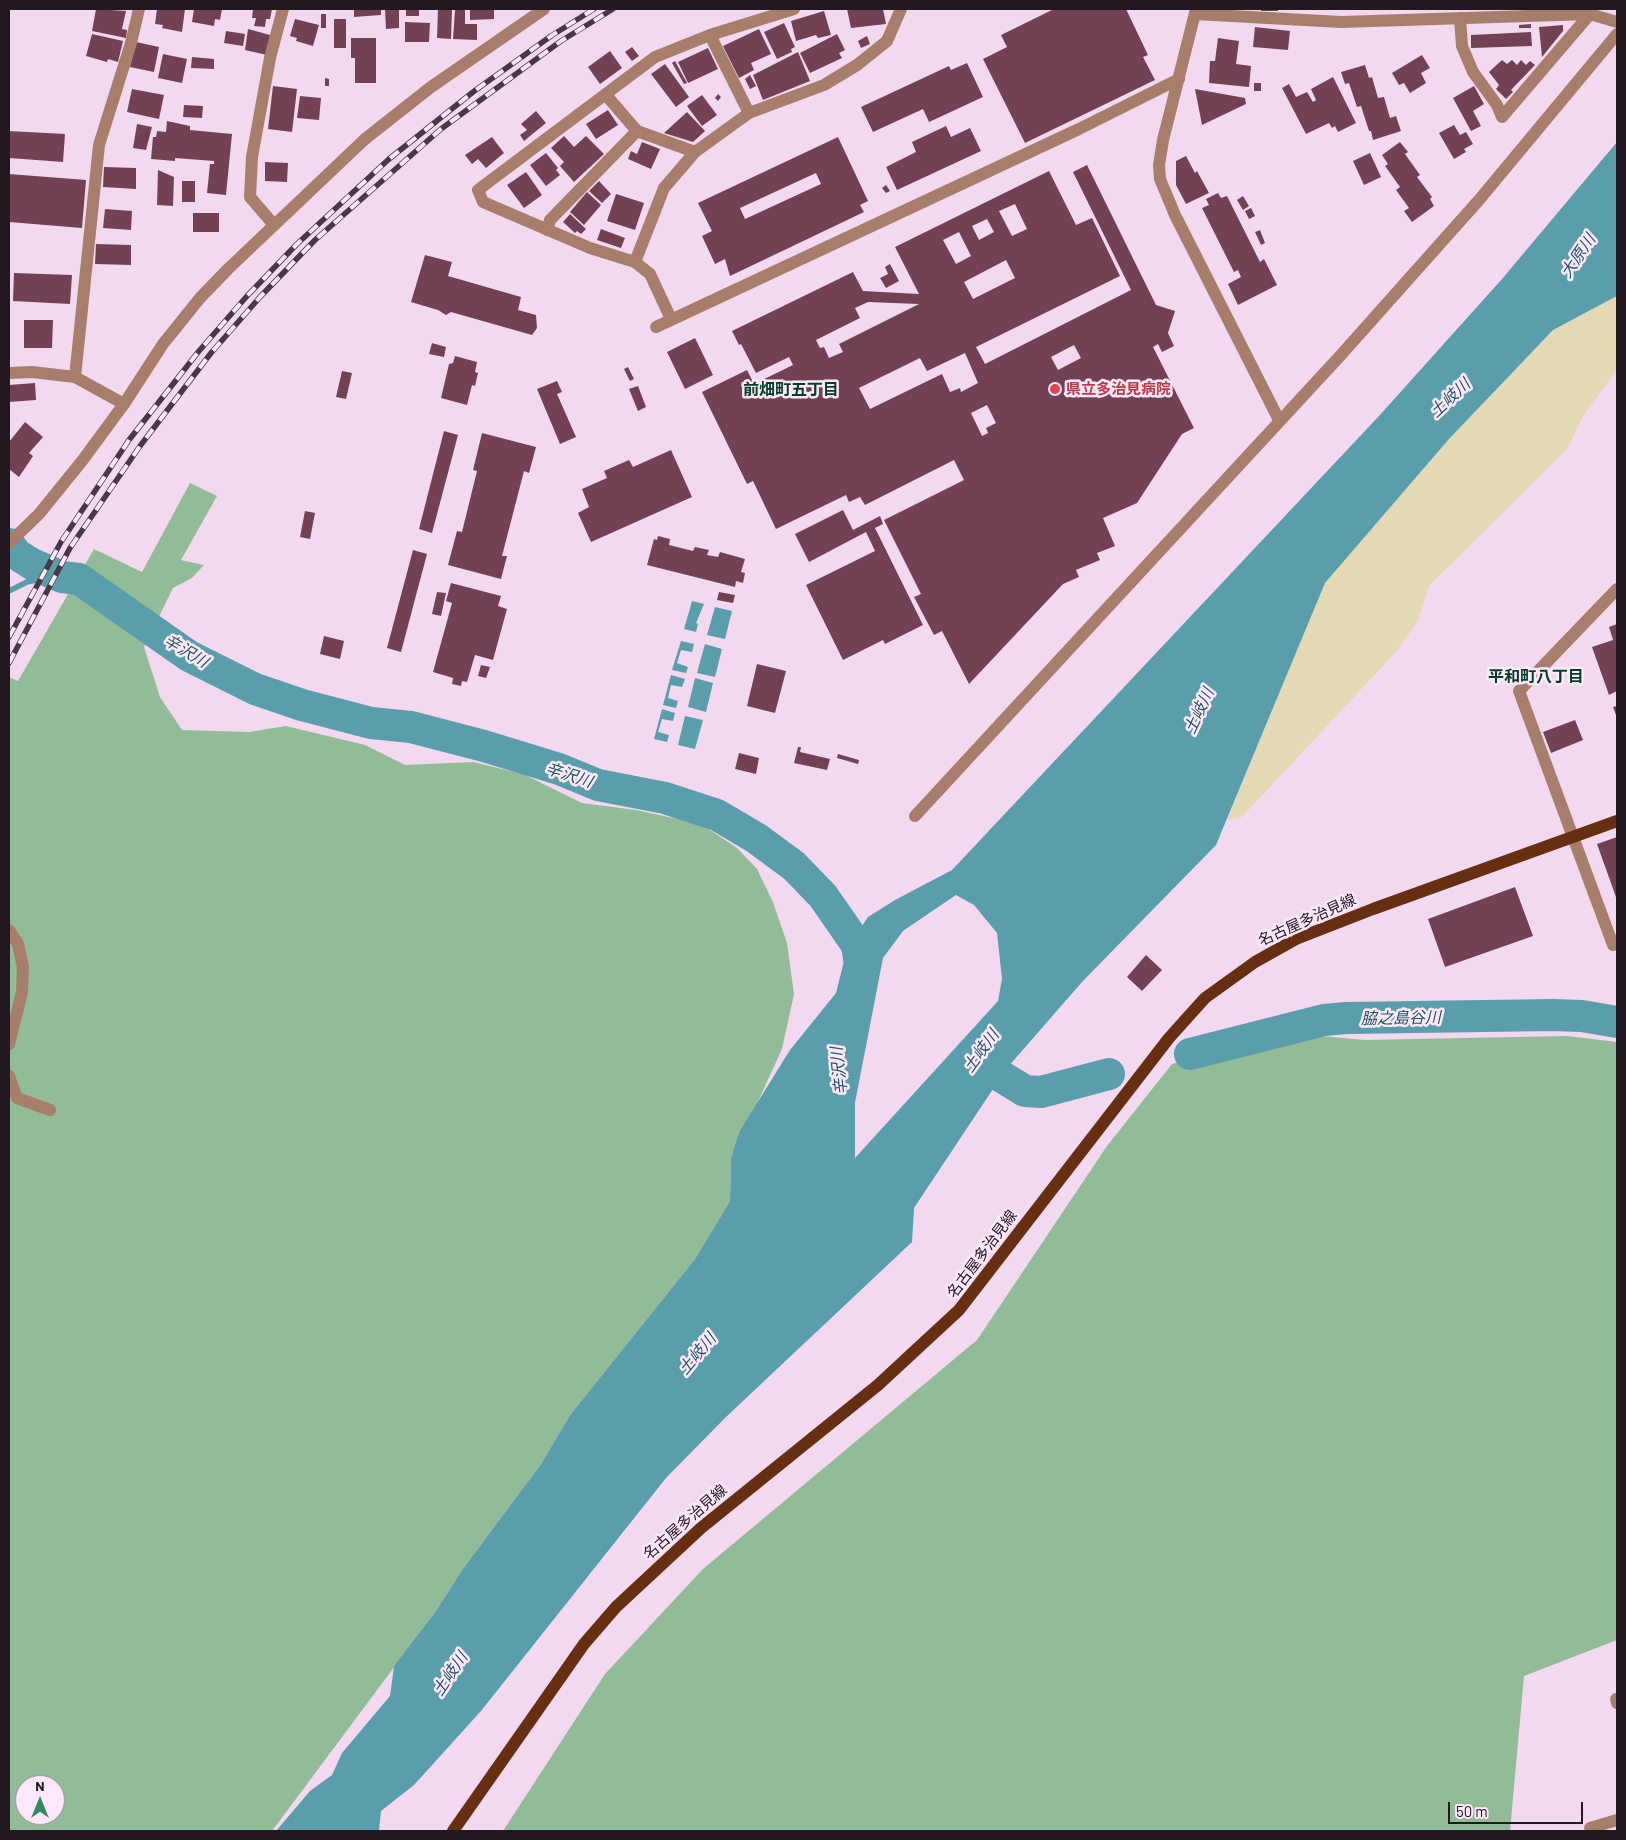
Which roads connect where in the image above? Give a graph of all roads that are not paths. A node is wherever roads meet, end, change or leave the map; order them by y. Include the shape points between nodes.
1 (139, 9) edge
2 (283, 9) edge
3 (544, 9) edge
4 (794, 9) edge
5 (901, 9) edge
6 (1195, 11) edge
7 (1590, 14) junction
8 (1460, 18) junction
9 (1617, 22) edge
10 (1617, 34) edge
11 (710, 35) junction
12 (1179, 79) junction
13 (606, 95) junction
14 (749, 113) junction
15 (637, 132) junction
16 (696, 152) junction
17 (274, 225) junction
18 (547, 230) junction
19 (635, 262) junction
20 (671, 319) junction
21 (656, 327) dead end
22 (9, 373) edge
23 (75, 377) junction
24 (124, 404) junction
25 (1279, 420) junction
26 (9, 543) edge
27 (1617, 589) edge
28 (915, 816) dead end
29 (1617, 821) edge
30 (1572, 838) junction
31 (9, 930) edge
32 (1616, 945) edge
33 (9, 1044) edge
34 (9, 1076) edge
35 (50, 1110) dead end
36 (1617, 1820) edge
37 (1590, 1828) dead end
38 (453, 1831) edge

1 - 23 street via 99,145
2 - 17 street via 255,139 250,197
3 - 17 street via 431,87 372,133
4 - 11 street
5 - 14 street via 887,41 858,65 824,85
6 - 8 street via 1341,22
6 - 12 street
7 - 8 street
7 - 8 street via 1502,117 1473,72 1462,46
7 - 9 street
10 - 25 street via 1479,200
11 - 13 street via 655,57
11 - 14 street
12 - 20 street
12 - 25 street via 1163,140 1160,179
13 - 15 street
13 - 18 street via 478,190 483,202
14 - 16 street
15 - 16 street
15 - 18 street via 550,220
16 - 19 street via 664,188
17 - 24 street via 200,298 160,347
18 - 19 street
19 - 20 street via 650,274
20 - 21 street
22 - 23 street
23 - 24 street
24 - 26 street via 39,514
25 - 28 street
27 - 30 street via 1519,691
29 - 30 main road, 名古屋多治見線
30 - 32 street
30 - 38 main road, 名古屋多治見線 via 1296,939 1255,962 1205,998 1169,1038 959,1310 878,1385 701,1528 616,1607 584,1644
31 - 33 street via 18,944 23,967 22,992
34 - 35 street via 17,1098
36 - 37 street

